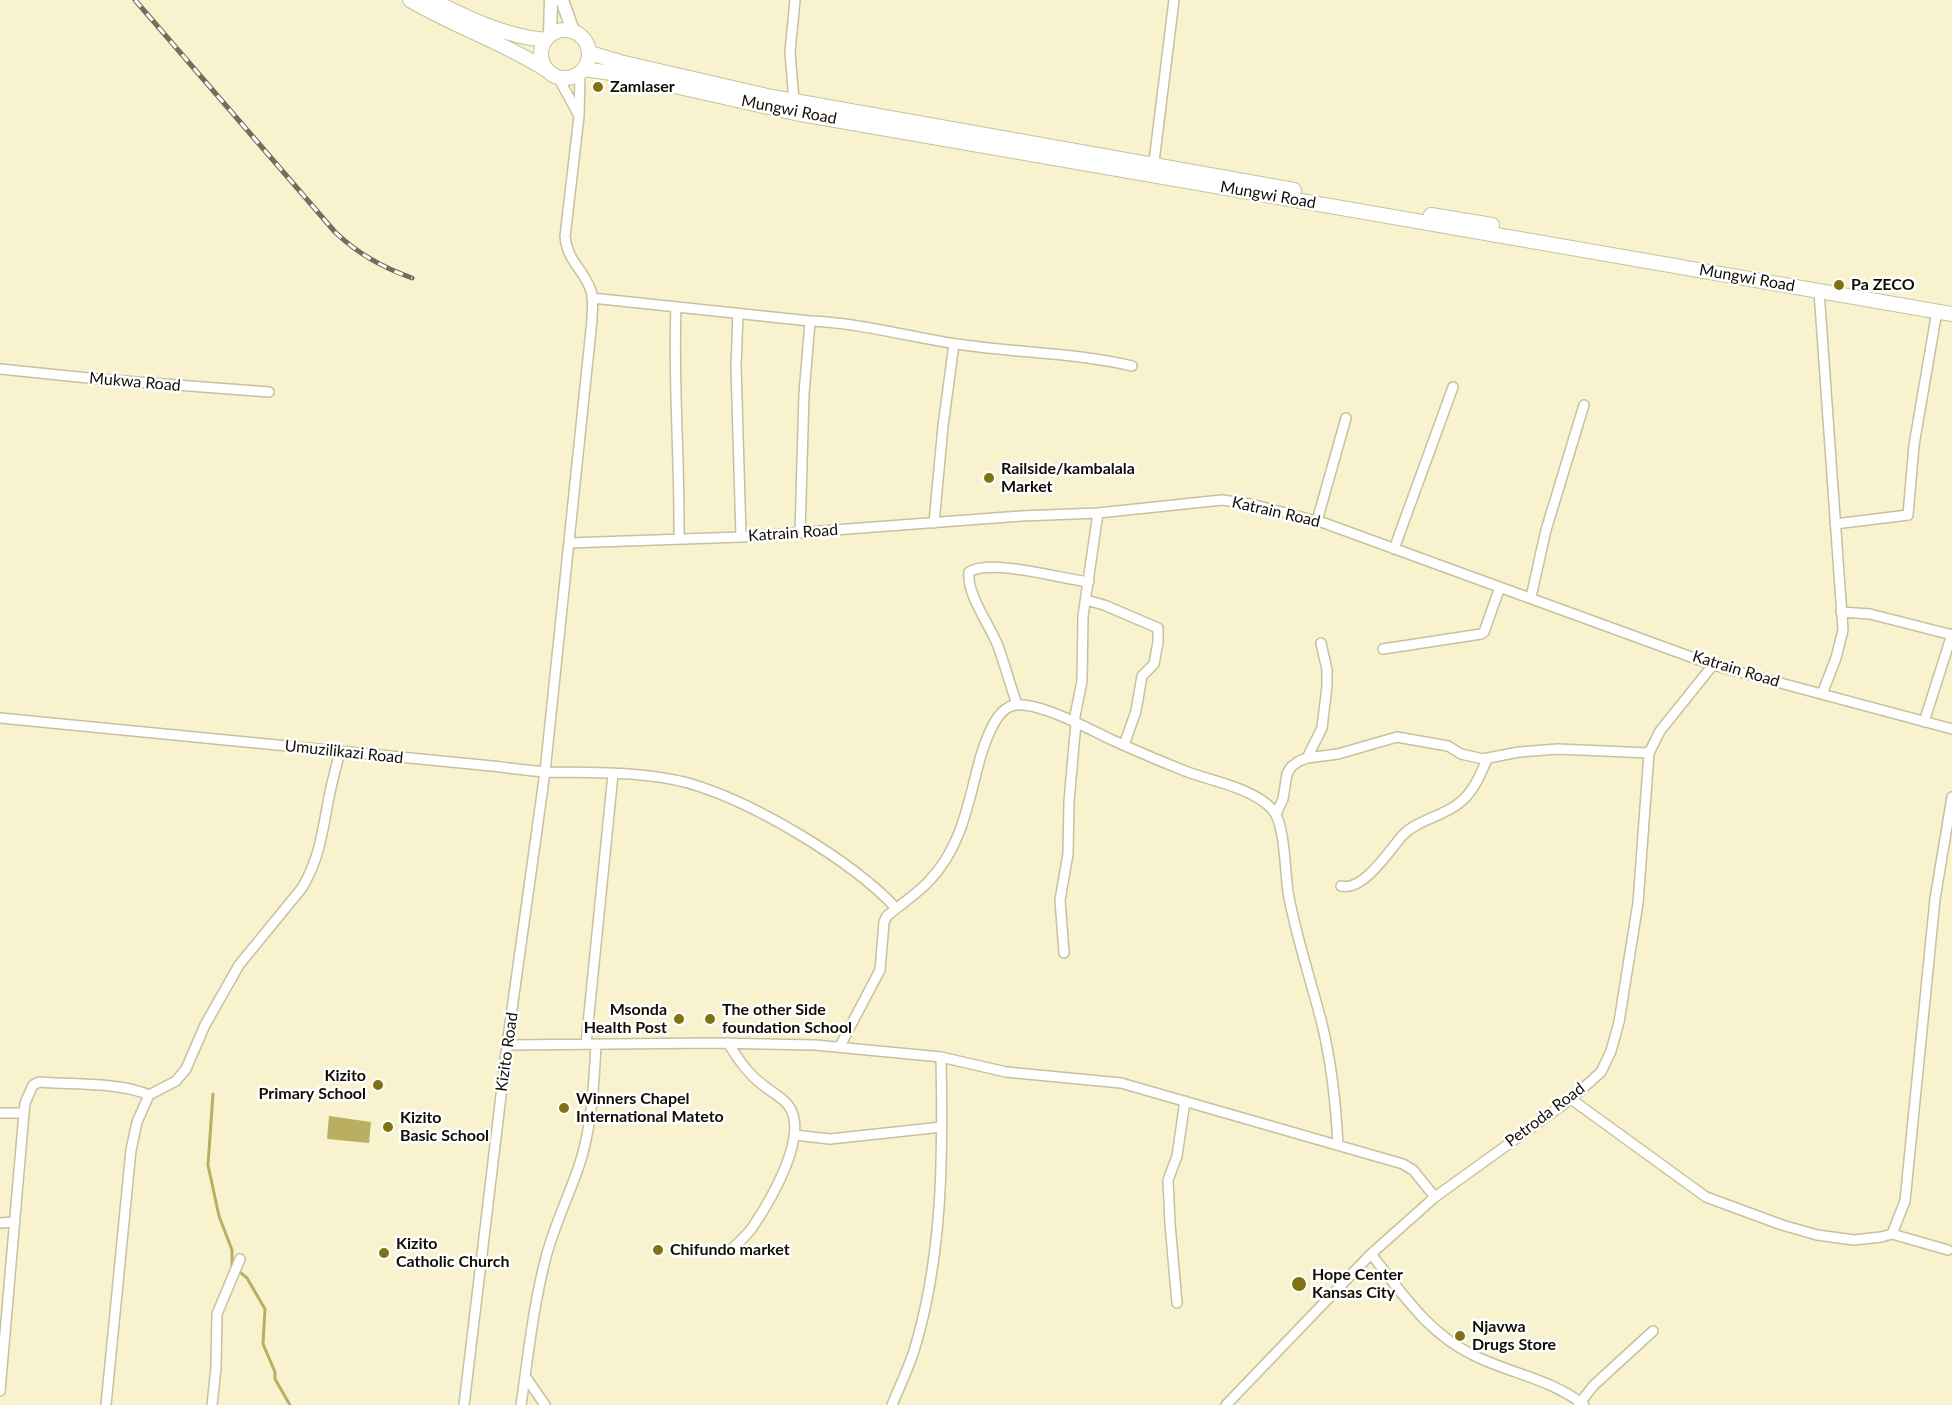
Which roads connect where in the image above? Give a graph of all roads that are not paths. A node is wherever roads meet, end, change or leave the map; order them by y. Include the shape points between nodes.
1 (410, 0) edge
2 (432, 0) edge
3 (550, 0) edge
4 (562, 0) edge
5 (795, 0) edge
6 (1174, 0) edge
7 (573, 31) junction
8 (547, 37) junction
9 (590, 52) junction
10 (545, 69) junction
11 (582, 71) junction
12 (558, 77) junction
13 (794, 101) junction
14 (579, 116) junction
15 (1153, 170) junction
16 (1819, 291) junction
17 (592, 298) junction
18 (676, 307) junction
19 (1952, 308) edge
20 (1937, 311) junction
21 (738, 314) junction
22 (1952, 314) edge
23 (810, 321) junction
24 (954, 344) junction
25 (1132, 366) dead end
26 (0, 369) edge
27 (1453, 387) dead end
28 (269, 392) dead end
29 (1584, 405) dead end
30 (1346, 418) dead end
31 (1098, 513) junction
32 (1317, 521) junction
33 (934, 523) junction
34 (1835, 525) junction
35 (800, 532) junction
36 (741, 537) junction
37 (679, 539) junction
38 (569, 543) junction
39 (1394, 549) junction
40 (1089, 582) junction
41 (1500, 587) junction
42 (1531, 597) junction
43 (1086, 600) junction
44 (1841, 612) junction
45 (1952, 634) edge
46 (1321, 644) dead end
47 (1383, 649) dead end
48 (1713, 664) junction
49 (1822, 694) junction
50 (1017, 704) junction
51 (0, 718) edge
52 (1075, 722) junction
53 (1924, 722) junction
54 (1952, 729) edge
55 (1124, 745) junction
56 (340, 751) junction
57 (1649, 753) junction
58 (1307, 758) junction
59 (1487, 759) junction
60 (545, 772) junction
61 (613, 774) junction
62 (1952, 797) edge
63 (1276, 814) junction
64 (1341, 886) dead end
65 (896, 908) junction
66 (1064, 952) dead end
67 (728, 1043) junction
68 (586, 1044) junction
69 (596, 1044) junction
70 (507, 1045) junction
71 (840, 1046) junction
72 (941, 1057) junction
73 (150, 1095) junction
74 (1571, 1099) junction
75 (1185, 1101) junction
76 (0, 1113) edge
77 (24, 1113) junction
78 (942, 1126) junction
79 (794, 1135) junction
80 (1338, 1145) junction
81 (1435, 1197) junction
82 (15, 1222) junction
83 (0, 1223) edge
84 (1892, 1234) junction
85 (1948, 1250) dead end
86 (730, 1251) dead end
87 (1371, 1254) junction
88 (240, 1258) dead end
89 (1177, 1304) dead end
90 (1653, 1331) dead end
91 (525, 1376) junction
92 (0, 1391) edge
93 (1581, 1404) edge
94 (106, 1405) edge
95 (212, 1405) edge
96 (464, 1405) edge
97 (521, 1405) edge
98 (545, 1405) edge
99 (892, 1405) edge
100 (1226, 1405) edge

1 - 10 main road
2 - 8 main road via 520,37
3 - 8 street
4 - 7 street
5 - 13 street via 790,52
6 - 15 street
7 - 8 main road via 561,30
7 - 9 main road via 585,39
8 - 10 main road via 541,58
9 - 11 main road
9 - 13 main road, Mungwi Road
10 - 12 main road
11 - 12 main road via 573,77
11 - 14 street
11 - 15 main road, Mungwi Road via 630,76 795,112
12 - 14 street
13 - 15 main road, Mungwi Road
14 - 17 street via 565,237 566,250 587,281
15 - 16 main road, Mungwi Road
15 - 19 main road, Mungwi Road via 1514,229 1628,253
16 - 20 main road, Mungwi Road
16 - 34 street
17 - 18 street
17 - 38 street, Kizito Road
18 - 21 street
18 - 37 street
20 - 22 main road, Mungwi Road
20 - 34 street via 1914,445 1908,515
21 - 23 street
21 - 36 street
23 - 24 street via 861,325
23 - 35 street
24 - 25 street
24 - 33 street
26 - 28 street, Mukwa Road
27 - 39 street
29 - 42 street via 1546,530
30 - 32 street
31 - 32 street, Katrain Road via 1222,500
31 - 33 street, Katrain Road
31 - 40 street
32 - 39 street, Katrain Road
33 - 35 street, Katrain Road
34 - 44 street
35 - 36 street, Katrain Road
36 - 37 street, Katrain Road
37 - 38 street, Katrain Road
38 - 60 street, Kizito Road
39 - 41 street, Katrain Road
40 - 43 street
40 - 50 street via 1022,570 969,572 969,582
41 - 42 street, Katrain Road
41 - 47 street via 1485,632
42 - 48 street, Katrain Road
43 - 52 street via 1082,681
43 - 55 street via 1158,628 1154,664 1142,676 1136,711
44 - 45 street via 1870,614
44 - 49 street via 1841,642
45 - 53 street
46 - 58 street via 1328,679 1323,724
48 - 49 street, Katrain Road
48 - 57 street, Petroda Road via 1660,731
49 - 53 street, Katrain Road
50 - 52 street
50 - 65 street via 1003,710 993,726 951,851 927,884
51 - 56 street, Umuzilikazi Road
52 - 55 street
52 - 66 street via 1068,854 1060,900
53 - 54 street, Katrain Road
55 - 63 street via 1258,798
56 - 60 street, Umuzilikazi Road
56 - 73 street via 322,839 310,874 239,965 205,1025 186,1069 176,1081
57 - 59 street via 1558,749
57 - 74 street, Petroda Road via 1638,903 1619,1022 1600,1072
58 - 59 street via 1338,754 1397,737 1448,746 1468,757
58 - 63 street via 1288,770
59 - 64 street via 1476,785 1458,804 1410,829 1361,882
60 - 61 street, Umuzilikazi Road
60 - 70 street, Kizito Road
61 - 65 street, Umuzilikazi Road via 687,783 769,818 859,873
61 - 68 street
62 - 84 street via 1935,899 1905,1201
63 - 80 street via 1298,941 1330,1066
65 - 71 street via 884,922 880,970
67 - 69 street
67 - 71 street
67 - 79 street via 753,1076 789,1106
68 - 69 street
68 - 70 street
69 - 91 street via 587,1136 545,1259
70 - 96 street, Kizito Road
71 - 72 street
72 - 75 street via 1006,1072 1121,1083
72 - 78 street
73 - 77 street via 123,1087 39,1082 33,1085
73 - 94 street via 137,1122 131,1149
74 - 81 street, Petroda Road
74 - 84 street via 1706,1197 1817,1235 1854,1240
75 - 80 street
75 - 89 street via 1177,1156 1168,1180
76 - 77 street
77 - 82 street
78 - 79 street via 830,1139
78 - 99 street via 934,1259 913,1354
79 - 86 street via 793,1148 770,1198 752,1229
80 - 81 street via 1403,1164 1413,1170
81 - 87 street, Petroda Road
82 - 83 street
82 - 92 street
84 - 85 street
87 - 93 street via 1438,1334 1477,1357 1560,1389
87 - 100 street, Petroda Road
88 - 95 street via 217,1314
90 - 93 street via 1594,1385
91 - 97 street
91 - 98 street

